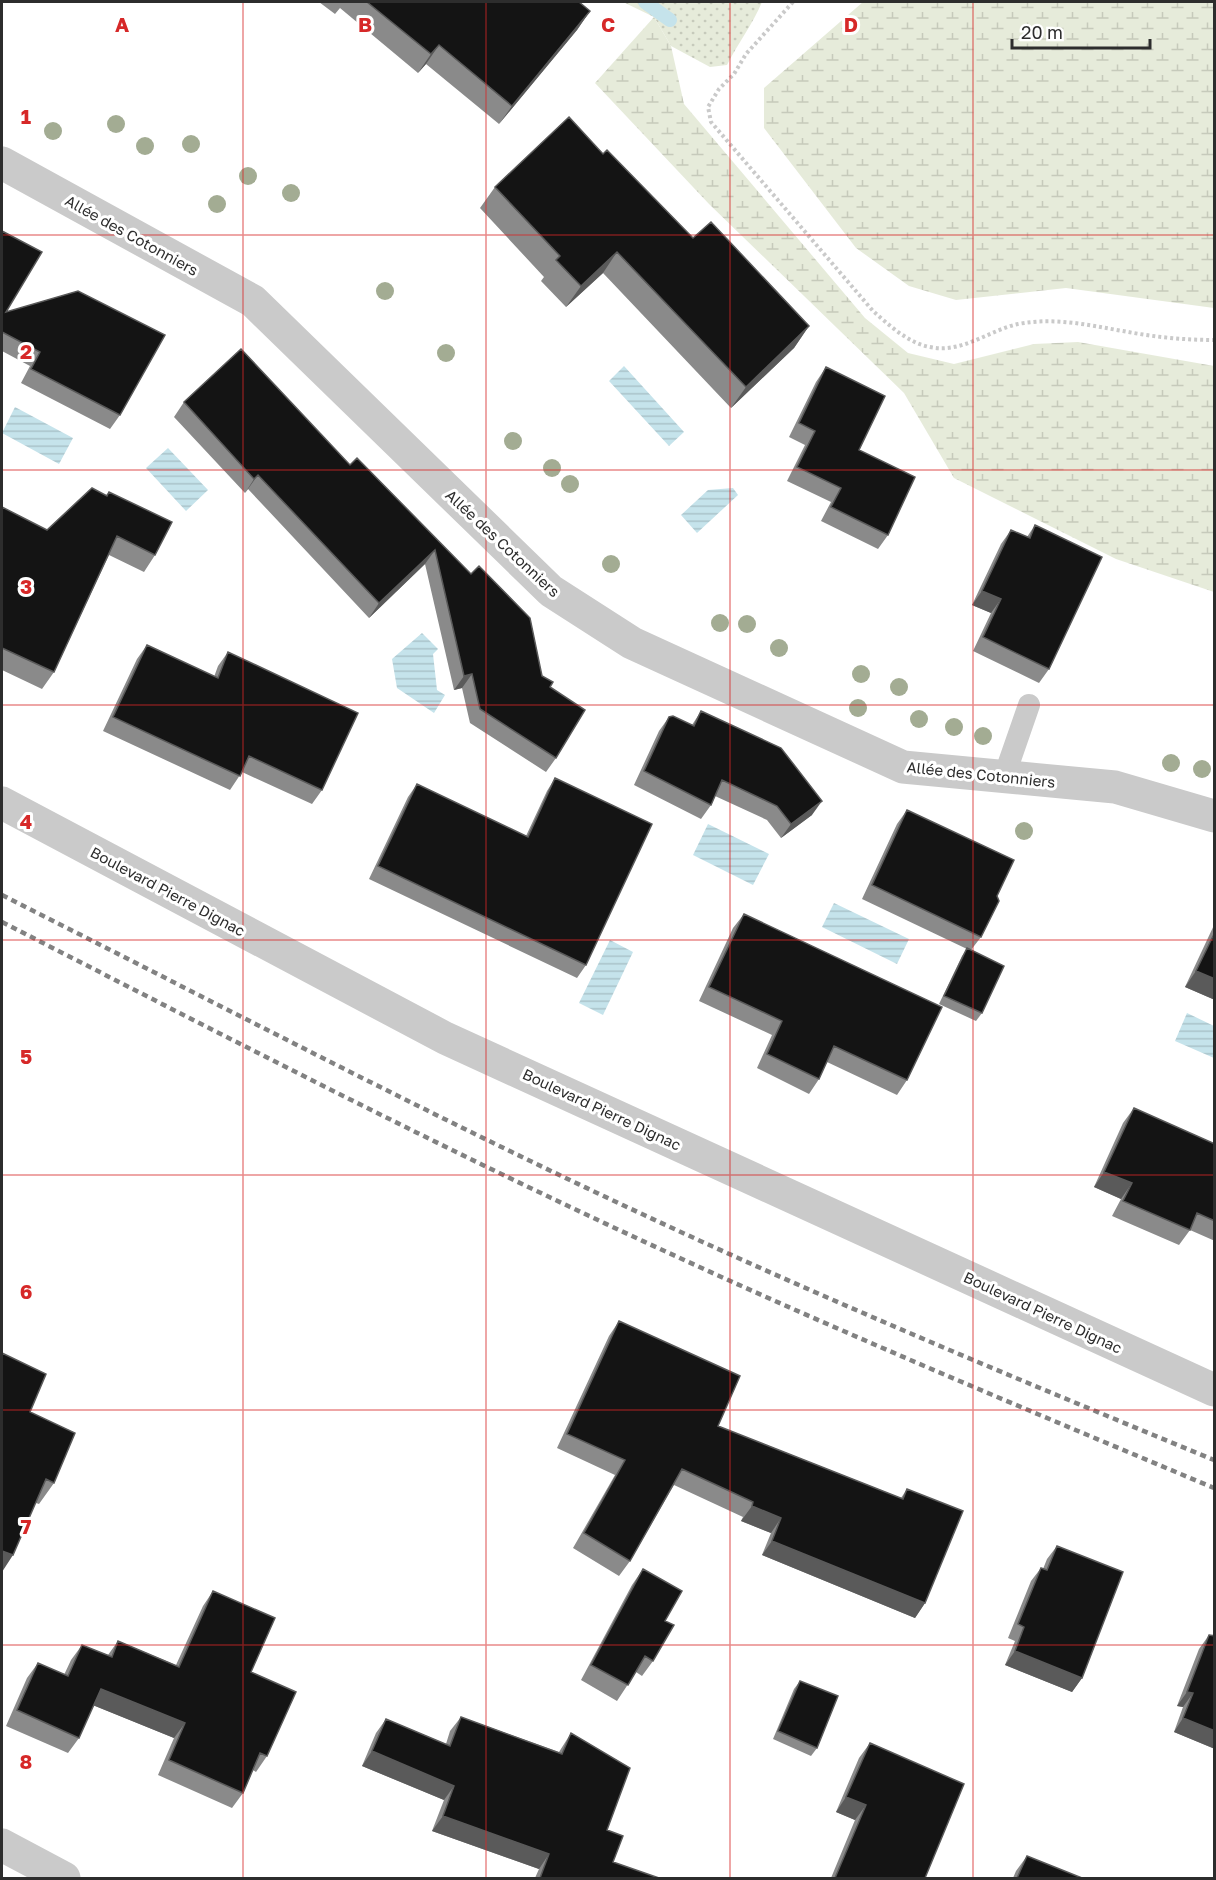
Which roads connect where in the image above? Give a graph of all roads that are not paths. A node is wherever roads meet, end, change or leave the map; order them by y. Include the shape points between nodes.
1 (2, 163) edge
2 (1029, 705) dead end
3 (1004, 777) junction
4 (2, 803) edge
5 (1215, 816) edge
6 (1215, 1390) edge
7 (2, 1845) edge
8 (64, 1878) edge

1 - 3 street, Allée des Cotonniers via 253,301 551,591 632,643 903,767
2 - 3 lane
3 - 5 street, Allée des Cotonniers via 1115,787
4 - 6 street, Boulevard Pierre Dignac via 446,1038
7 - 8 street

